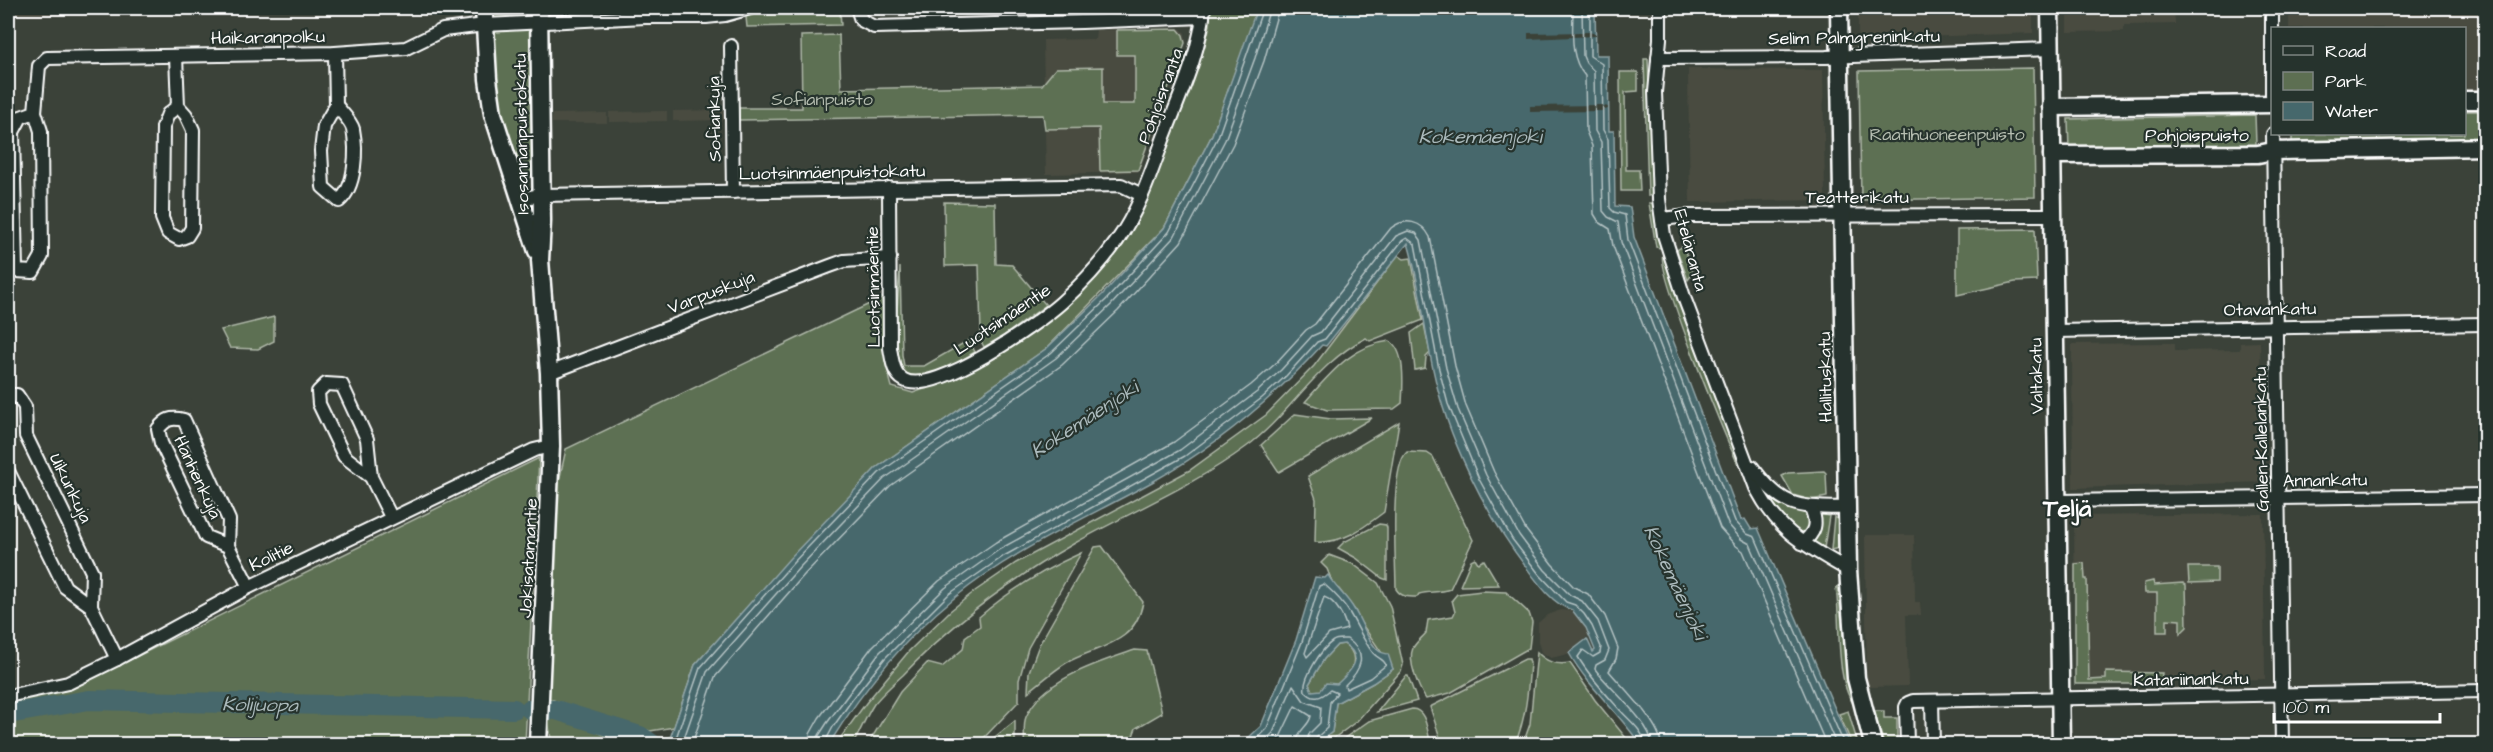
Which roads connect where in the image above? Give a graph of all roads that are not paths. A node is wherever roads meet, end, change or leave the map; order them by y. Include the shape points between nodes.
1 (484, 8) edge
2 (750, 8) edge
3 (856, 8) edge
4 (1660, 8) edge
5 (1839, 8) edge
6 (2050, 8) edge
7 (2272, 8) edge
8 (1203, 12) edge
9 (539, 15) edge
10 (485, 26) junction
11 (2272, 27) edge
12 (731, 46) dead end
13 (2051, 49) junction
14 (336, 53) junction
15 (1840, 55) junction
16 (176, 56) junction
17 (1659, 58) junction
18 (2466, 100) edge
19 (2486, 100) edge
20 (2271, 104) edge
21 (336, 105) junction
22 (178, 106) junction
23 (2051, 107) junction
24 (35, 112) junction
25 (2273, 135) edge
26 (2486, 147) edge
27 (2273, 151) junction
28 (2052, 155) junction
29 (889, 188) junction
30 (733, 192) junction
31 (541, 195) junction
32 (1142, 195) junction
33 (520, 199) junction
34 (1843, 215) junction
35 (2053, 215) junction
36 (1662, 219) junction
37 (890, 258) junction
38 (540, 260) junction
39 (2486, 324) edge
40 (2278, 327) junction
41 (2055, 331) junction
42 (549, 373) junction
43 (904, 381) joint
44 (8, 395) edge
45 (551, 446) junction
46 (1744, 456) junction
47 (8, 471) edge
48 (371, 477) junction
49 (2486, 495) edge
50 (2280, 498) junction
51 (2058, 501) junction
52 (1811, 508) junction
53 (1847, 508) junction
54 (391, 517) junction
55 (1802, 543) junction
56 (228, 546) junction
57 (1848, 570) junction
58 (249, 587) junction
59 (91, 606) junction
60 (117, 659) junction
61 (2486, 691) edge
62 (8, 696) edge
63 (2282, 696) junction
64 (2060, 698) junction
65 (1932, 701) junction
66 (538, 744) edge
67 (1873, 744) edge
68 (1907, 744) edge
69 (1933, 744) edge
70 (2061, 744) edge
71 (2283, 744) edge

1 - 10 street, Isosannanpuistokatu
2 - 9 street, Haikaranpolku via 706,17
3 - 8 street via 861,20 874,27
4 - 17 street, Eteläranta
5 - 15 street, Hallituskatu
6 - 13 street, Valtakatu
7 - 11 street
8 - 32 street, Pohjoisranta via 1200,40
9 - 10 street, Haikaranpolku
9 - 31 street, Isosannanpuistokatu
10 - 14 street, Haikaranpolku via 443,30 406,48
10 - 33 street, Isosannanpuistokatu via 493,114
12 - 30 street, Sofiankuja
13 - 15 street, Selim Palmgreninkatu
13 - 23 street, Valtakatu
14 - 16 street, Haikaranpolku
14 - 21 street
15 - 17 street, Selim Palmgreninkatu
15 - 34 street, Hallituskatu
16 - 22 street
16 - 24 street, Haikaranpolku via 47,58 39,66
17 - 36 street, Eteläranta via 1655,92
18 - 19 street
20 - 23 street, Pohjoispuisto
21 - 21 street via 324,126 321,151 323,187 339,201 348,194 354,169 352,126
22 - 22 street via 168,114 163,127 162,218 168,233 179,239 192,228 193,130
23 - 28 street, Valtakatu
24 - 24 street via 41,131 42,256 33,272 16,271 13,132 21,117
25 - 27 street, Gallen-Kallelankatu
26 - 27 street, Pohjoispuisto
27 - 28 street, Pohjoispuisto
27 - 40 street, Gallen-Kallelankatu
28 - 35 street, Valtakatu
29 - 30 street, Luotsinmäenpuistokatu
29 - 32 street, Luotsinmäenpuistokatu via 1121,185
29 - 37 street, Luotsinmäentie
30 - 31 street, Luotsinmäenpuistokatu
31 - 33 street, Luotsinmäenpuistokatu
31 - 38 street, Isosannanpuistokatu
32 - 43 street, Luotsimäentie via 1116,242 1062,302 1041,319 952,374 933,381
33 - 38 street, Isosannanpuistokatu
34 - 35 street, Teatterikatu
34 - 36 street, Teatterikatu
34 - 53 street, Hallituskatu
35 - 41 street, Valtakatu
36 - 46 street, Eteläranta via 1677,277
37 - 42 street, Varpuskuja via 837,263
37 - 43 street, Luotsinmäentie via 891,348 896,373
38 - 42 street, Isosannanpuistokatu
39 - 40 street, Otavankatu
40 - 41 street, Otavankatu
40 - 50 street, Gallen-Kallelankatu
41 - 51 street, Valtakatu
42 - 45 street, Jokisatamantie
44 - 59 street, Uikunkuja via 17,395 25,407 26,436 92,572
45 - 54 street, Kolitie via 534,450
45 - 66 street, Jokisatamantie
46 - 52 street, Eteläranta via 1775,494
46 - 55 street, Eteläranta via 1773,517
47 - 59 street, Uikunkuja via 65,587
48 - 48 street via 344,456 319,404 318,392 326,384 342,385 349,397 367,439
48 - 54 street
49 - 50 street, Annankatu
50 - 51 street, Annankatu
50 - 63 street, Gallen-Kallelankatu
51 - 64 street, Valtakatu
52 - 53 street, Eteläranta
52 - 55 street via 1815,528
53 - 57 street, Hallituskatu
54 - 58 street, Kolitie
55 - 57 street, Eteläranta
56 - 56 street, Hanhenkuja via 229,520 184,420 166,420 158,429 161,443 206,537
56 - 58 street, Hanhenkuja
57 - 67 street, Hallituskatu via 1856,678
58 - 60 street, Kolitie
59 - 60 street, Uikunkuja
60 - 62 street, Kolitie via 68,683
61 - 63 street, Katariinankatu
63 - 64 street, Katariinankatu
63 - 71 street, Gallen-Kallelankatu
64 - 65 street, Katariinankatu
64 - 70 street, Valtakatu
65 - 68 street, Katariinankatu via 1908,703
65 - 69 street

